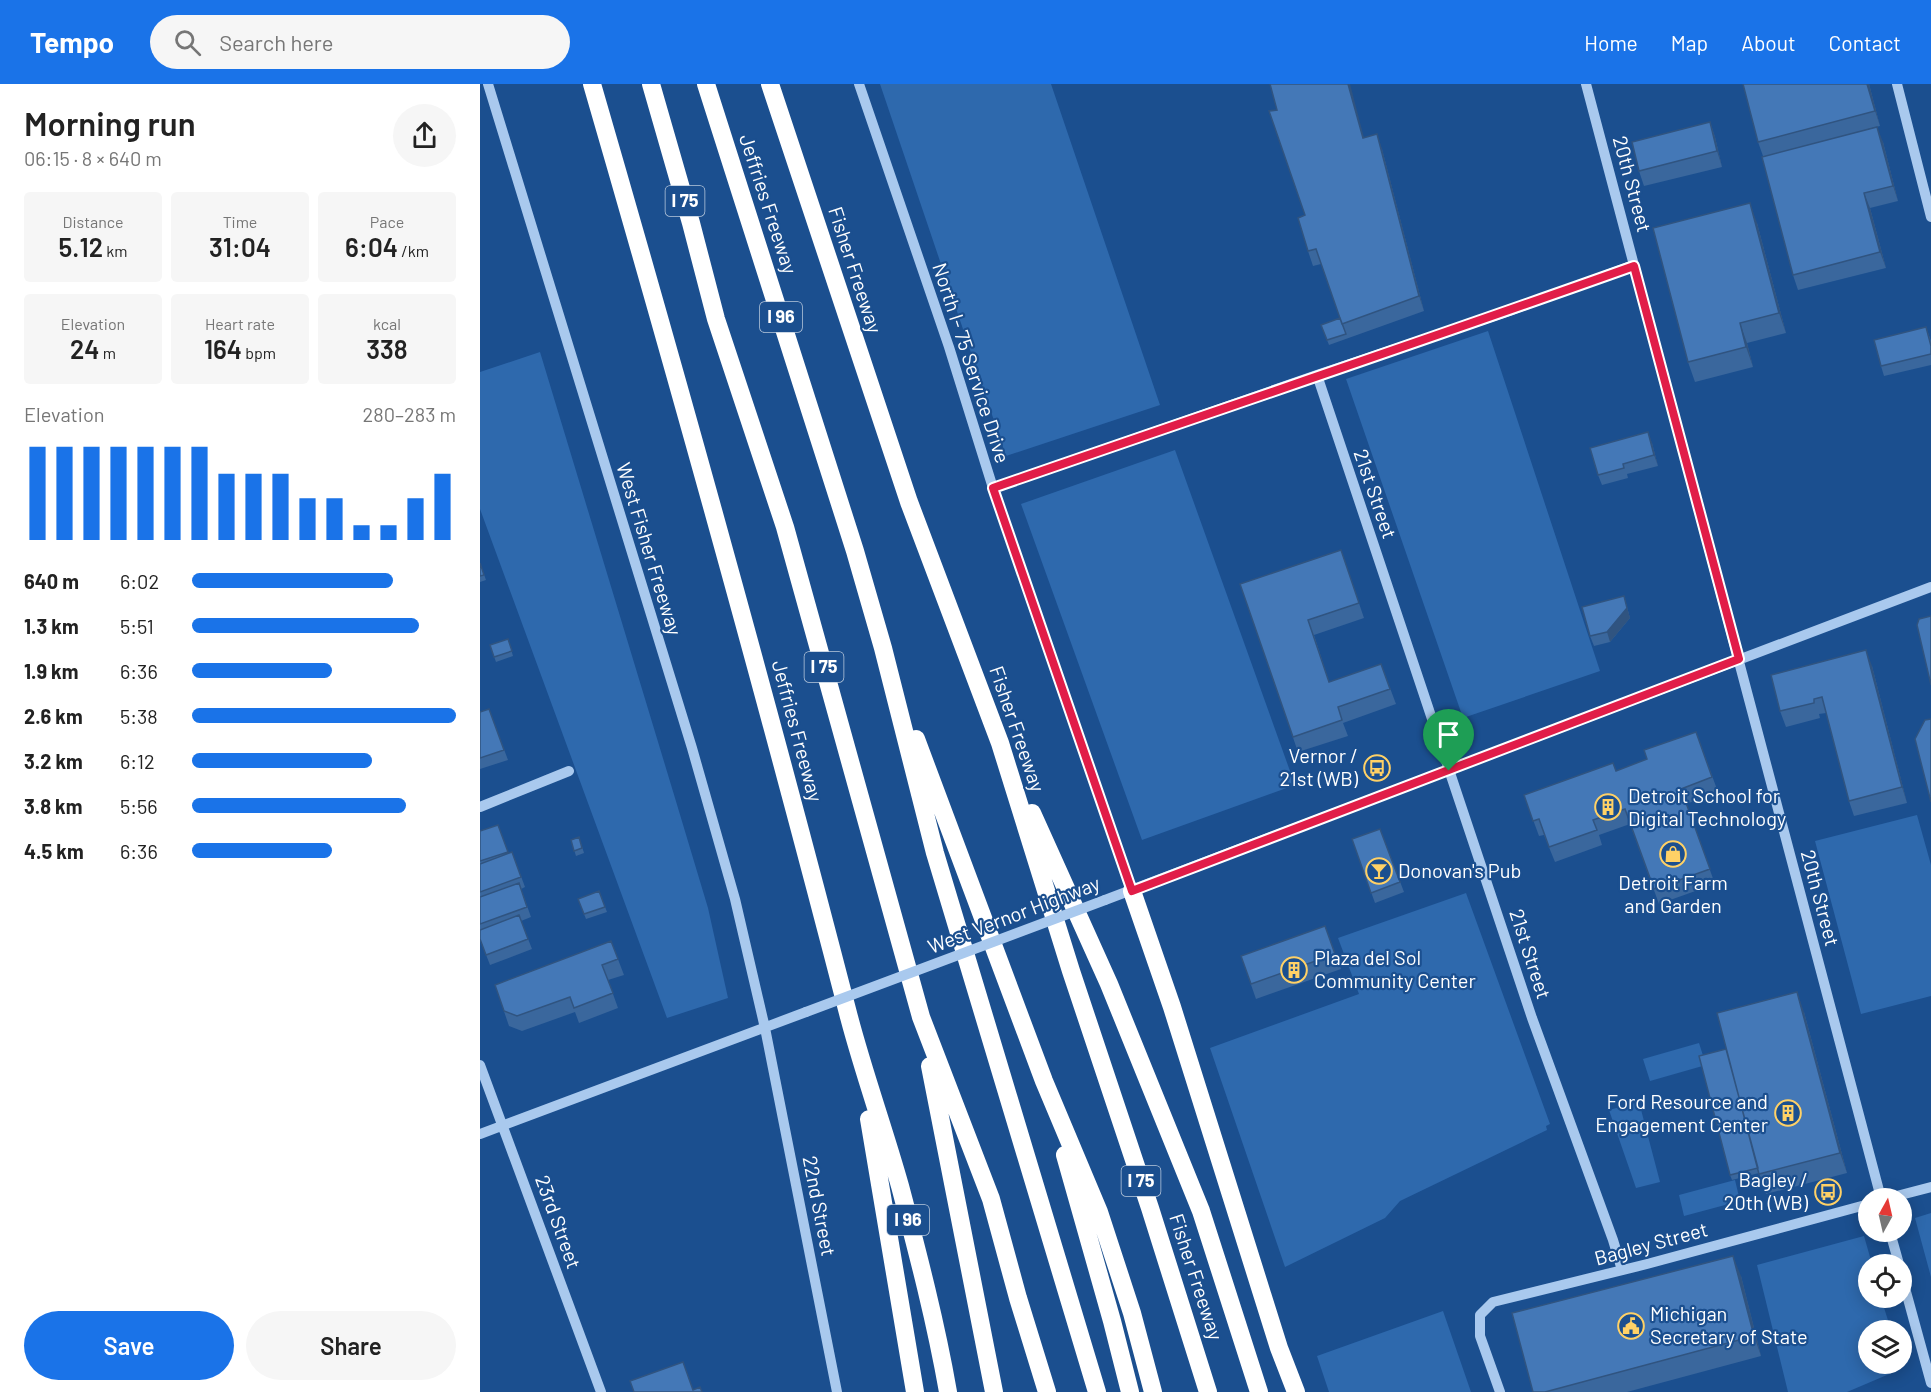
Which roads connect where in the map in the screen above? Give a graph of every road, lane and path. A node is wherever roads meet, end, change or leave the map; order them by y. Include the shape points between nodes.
1 (488, 84) edge
2 (592, 84) edge
3 (651, 84) edge
4 (706, 84) edge
5 (770, 84) edge
6 (859, 84) edge
7 (1586, 84) edge
8 (1897, 84) edge
9 (1931, 217) edge
10 (1634, 266) junction
11 (1317, 375) junction
12 (993, 488) junction
13 (1931, 587) edge
14 (883, 648) junction
15 (1739, 659) junction
16 (1000, 743) junction
17 (569, 771) dead end
18 (1449, 771) junction
19 (480, 807) edge
20 (1132, 891) junction
21 (921, 1017) junction
22 (765, 1028) junction
23 (858, 1052) junction
24 (480, 1065) edge
25 (1044, 1081) junction
26 (503, 1126) junction
27 (480, 1134) edge
28 (1931, 1187) edge
29 (1878, 1188) edge
30 (1912, 1192) edge
31 (1858, 1207) edge
32 (1622, 1270) junction
33 (1911, 1308) edge
34 (1931, 1383) edge
35 (601, 1392) edge
36 (837, 1392) edge
37 (915, 1392) edge
38 (948, 1392) edge
39 (994, 1392) edge
40 (1047, 1392) edge
41 (1097, 1392) edge
42 (1130, 1392) edge
43 (1153, 1392) edge
44 (1208, 1392) edge
45 (1258, 1392) edge
46 (1296, 1392) edge
47 (1500, 1392) edge

1 - 22 street, West Fisher Freeway via 692,748 735,899
2 - 23 highway, Jeffries Freeway / I 96 via 679,383
3 - 21 highway, I 75 via 716,319 785,528
4 - 14 highway, Jeffries Freeway / I 96
5 - 16 highway, Fisher Freeway / I 75 via 906,491
6 - 12 street, North I- 75 Service Drive
7 - 10 street, 20th Street
8 - 9 street
10 - 11 street
10 - 15 street, 20th Street
11 - 12 street
11 - 18 street, 21st Street
12 - 20 street, North I- 75 Service Drive
13 - 15 street, West Vernor Highway
14 - 25 highway
14 - 41 highway via 935,853
15 - 18 street, West Vernor Highway
15 - 29 street, 20th Street
16 - 44 highway, Fisher Freeway / I 75
16 - 45 highway via 1109,984 1201,1211
17 - 19 street
18 - 20 street, West Vernor Highway
18 - 32 street, 21st Street
20 - 22 street, West Vernor Highway, bridge
20 - 46 highway
21 - 39 highway
21 - 40 highway, I 75 via 991,1199
22 - 26 street, West Vernor Highway
22 - 36 street, 22nd Street
23 - 37 highway
23 - 38 highway, Jeffries Freeway / I 96 via 900,1185
24 - 26 street, 23rd Street
25 - 42 highway
25 - 43 highway via 1099,1212
26 - 27 street, West Vernor Highway
26 - 35 street, 23rd Street
28 - 30 street
31 - 32 street, Bagley Street
32 - 47 street, Bagley Street via 1493,1302 1480,1315 1480,1336
33 - 34 street

